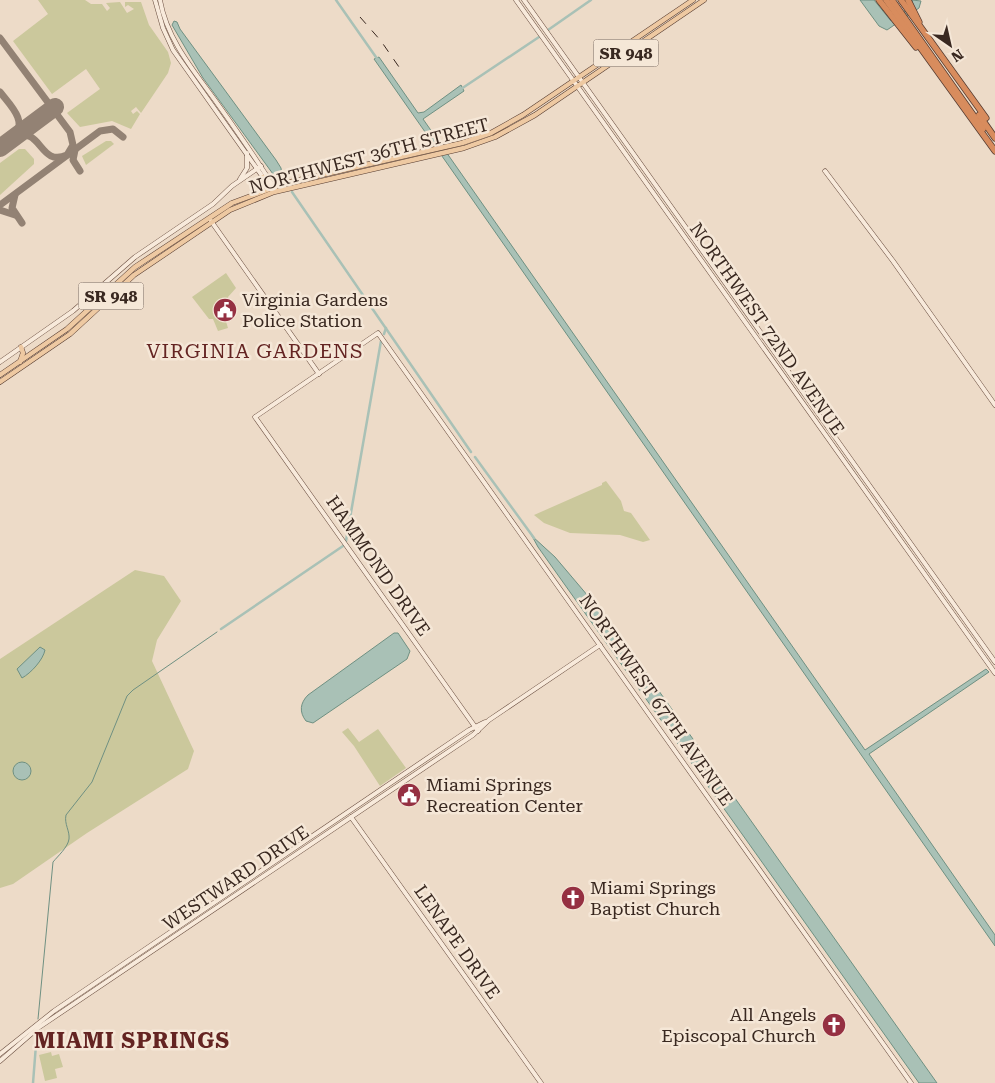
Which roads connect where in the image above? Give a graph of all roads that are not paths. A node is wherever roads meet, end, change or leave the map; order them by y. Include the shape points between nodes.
1 (155, 0) edge
2 (160, 0) edge
3 (516, 0) edge
4 (524, 0) edge
5 (693, 0) edge
6 (704, 0) edge
7 (879, 0) edge
8 (886, 0) edge
9 (892, 0) edge
10 (896, 0) edge
11 (901, 0) edge
12 (905, 14) edge
13 (671, 15) junction
14 (675, 20) junction
15 (578, 77) junction
16 (573, 81) junction
17 (582, 83) junction
18 (577, 86) junction
19 (995, 132) edge
20 (995, 138) edge
21 (995, 146) edge
22 (246, 151) junction
23 (995, 151) edge
24 (259, 167) junction
25 (825, 171) dead end
26 (265, 176) junction
27 (237, 182) junction
28 (286, 183) junction
29 (272, 187) junction
30 (259, 191) junction
31 (275, 192) junction
32 (210, 219) junction
33 (702, 252) junction
34 (700, 259) junction
35 (77, 325) junction
36 (21, 347) junction
37 (35, 352) junction
38 (0, 362) edge
39 (20, 362) junction
40 (778, 368) junction
41 (785, 369) junction
42 (319, 374) junction
43 (0, 375) edge
44 (0, 382) edge
45 (995, 405) edge
46 (600, 645) junction
47 (994, 659) edge
48 (987, 662) junction
49 (995, 673) edge
50 (476, 729) junction
51 (351, 817) junction
52 (0, 1054) edge
53 (0, 1061) edge
54 (540, 1083) edge
55 (911, 1083) edge

1 - 22 street via 174,50
2 - 24 street via 177,45
3 - 16 street, NORTHWEST 72ND AVENUE
4 - 15 street, NORTHWEST 72ND AVENUE
5 - 13 main road, NORTHWEST 36TH STREET / SR 948
6 - 14 main road, NORTHWEST 36TH STREET / SR 948
7 - 12 highway
8 - 12 highway
9 - 12 highway
10 - 12 highway
11 - 12 highway
12 - 19 highway via 920,27
12 - 20 highway
12 - 21 highway
12 - 23 highway via 928,59
13 - 14 main road
13 - 15 main road, NORTHWEST 36TH STREET / SR 948
14 - 17 main road, NORTHWEST 36TH STREET / SR 948
15 - 16 main road, NORTHWEST 36TH STREET / SR 948
15 - 17 street, NORTHWEST 72ND AVENUE
16 - 18 street, NORTHWEST 72ND AVENUE
16 - 28 main road, NORTHWEST 36TH STREET / SR 948 via 503,127 477,138
17 - 18 main road, NORTHWEST 36TH STREET / SR 948
17 - 33 street, NORTHWEST 72ND AVENUE
18 - 31 main road, NORTHWEST 36TH STREET / SR 948 via 507,132 455,150
18 - 34 street, NORTHWEST 72ND AVENUE
22 - 24 street
22 - 27 street via 247,168
24 - 26 street
24 - 27 street
25 - 45 street via 894,261
26 - 28 main road
26 - 29 street
26 - 30 main road
27 - 36 street via 204,210 135,257 72,312
28 - 29 main road, NORTHWEST 36TH STREET / SR 948
29 - 30 main road, NORTHWEST 36TH STREET / SR 948
29 - 31 street
30 - 32 main road, NORTHWEST 36TH STREET / SR 948 via 232,203
31 - 32 main road, NORTHWEST 36TH STREET / SR 948
32 - 35 main road, NORTHWEST 36TH STREET / SR 948 via 144,264
32 - 42 street
33 - 34 street
33 - 41 street, NORTHWEST 72ND AVENUE
34 - 40 street, NORTHWEST 72ND AVENUE
35 - 37 main road, NORTHWEST 36TH STREET / SR 948
35 - 44 main road, NORTHWEST 36TH STREET / SR 948
36 - 37 main road
36 - 38 street
36 - 39 main road
37 - 39 main road, NORTHWEST 36TH STREET / SR 948
39 - 43 main road, NORTHWEST 36TH STREET / SR 948
40 - 41 street
40 - 48 street, NORTHWEST 72ND AVENUE
41 - 47 street, NORTHWEST 72ND AVENUE
42 - 46 street, NORTHWEST 67TH AVENUE via 378,334
42 - 50 street, HAMMOND DRIVE via 255,417
46 - 50 street, WESTWARD DRIVE
46 - 55 street, NORTHWEST 67TH AVENUE
47 - 48 street
48 - 49 street, NORTHWEST 72ND AVENUE
50 - 51 street, WESTWARD DRIVE
50 - 52 street, WESTWARD DRIVE via 49,1014
51 - 53 street, WESTWARD DRIVE via 38,1028
51 - 54 street, LENAPE DRIVE

